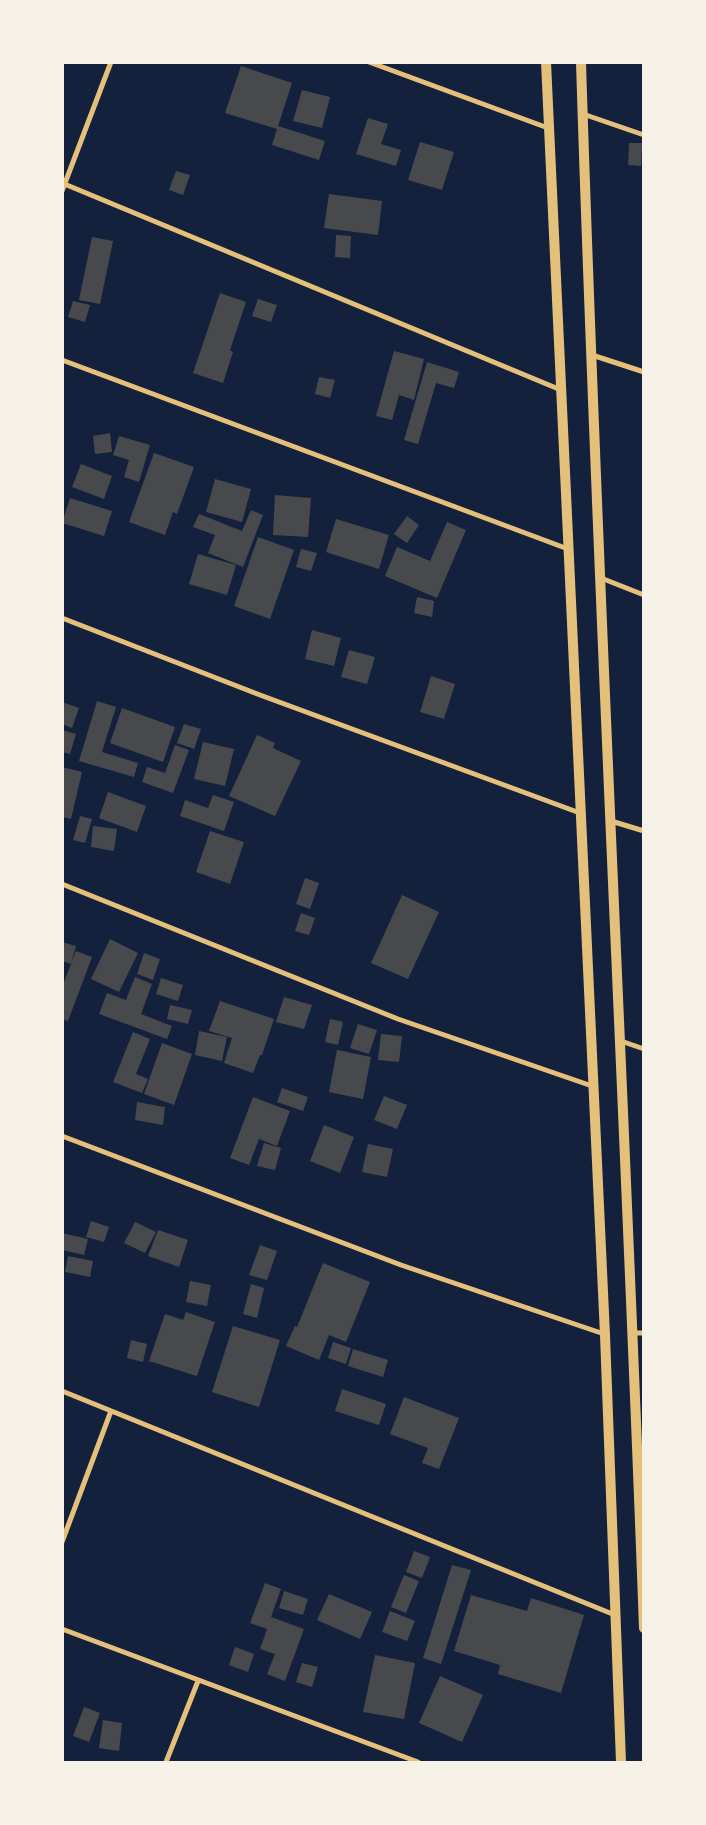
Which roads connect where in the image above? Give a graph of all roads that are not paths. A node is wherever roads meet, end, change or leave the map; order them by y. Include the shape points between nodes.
1 (111, 62) edge
2 (369, 62) edge
3 (546, 62) edge
4 (581, 62) edge
5 (583, 114) junction
6 (548, 128) junction
7 (644, 135) edge
8 (64, 184) edge
9 (62, 191) edge
10 (592, 355) junction
11 (62, 360) edge
12 (644, 372) edge
13 (561, 390) junction
14 (569, 550) junction
15 (601, 578) junction
16 (644, 595) edge
17 (62, 618) edge
18 (581, 813) junction
19 (611, 821) junction
20 (644, 831) edge
21 (62, 884) edge
22 (620, 1041) junction
23 (644, 1049) edge
24 (592, 1086) junction
25 (62, 1136) edge
26 (631, 1333) junction
27 (644, 1333) edge
28 (605, 1335) junction
29 (62, 1392) edge
30 (111, 1411) junction
31 (62, 1542) edge
32 (642, 1550) edge
33 (616, 1615) junction
34 (644, 1628) edge
35 (62, 1629) edge
36 (198, 1681) junction
37 (166, 1762) edge
38 (418, 1762) edge
39 (621, 1762) edge

1 - 8 street
2 - 6 street
3 - 6 main road
4 - 5 main road
5 - 7 street
5 - 10 main road
6 - 13 main road
8 - 9 street
8 - 13 street
10 - 12 street
10 - 15 main road
11 - 14 street
13 - 14 main road
14 - 18 main road
15 - 16 street
15 - 19 main road
17 - 18 street
18 - 24 main road
19 - 20 street
19 - 22 main road
21 - 24 street via 398,1018
22 - 23 street
22 - 26 main road
24 - 28 main road
25 - 28 street via 400,1265
26 - 27 street
26 - 32 main road
28 - 33 main road
29 - 30 street
30 - 31 street
30 - 33 street
32 - 34 main road
33 - 39 main road
35 - 36 street
36 - 37 street
36 - 38 street

